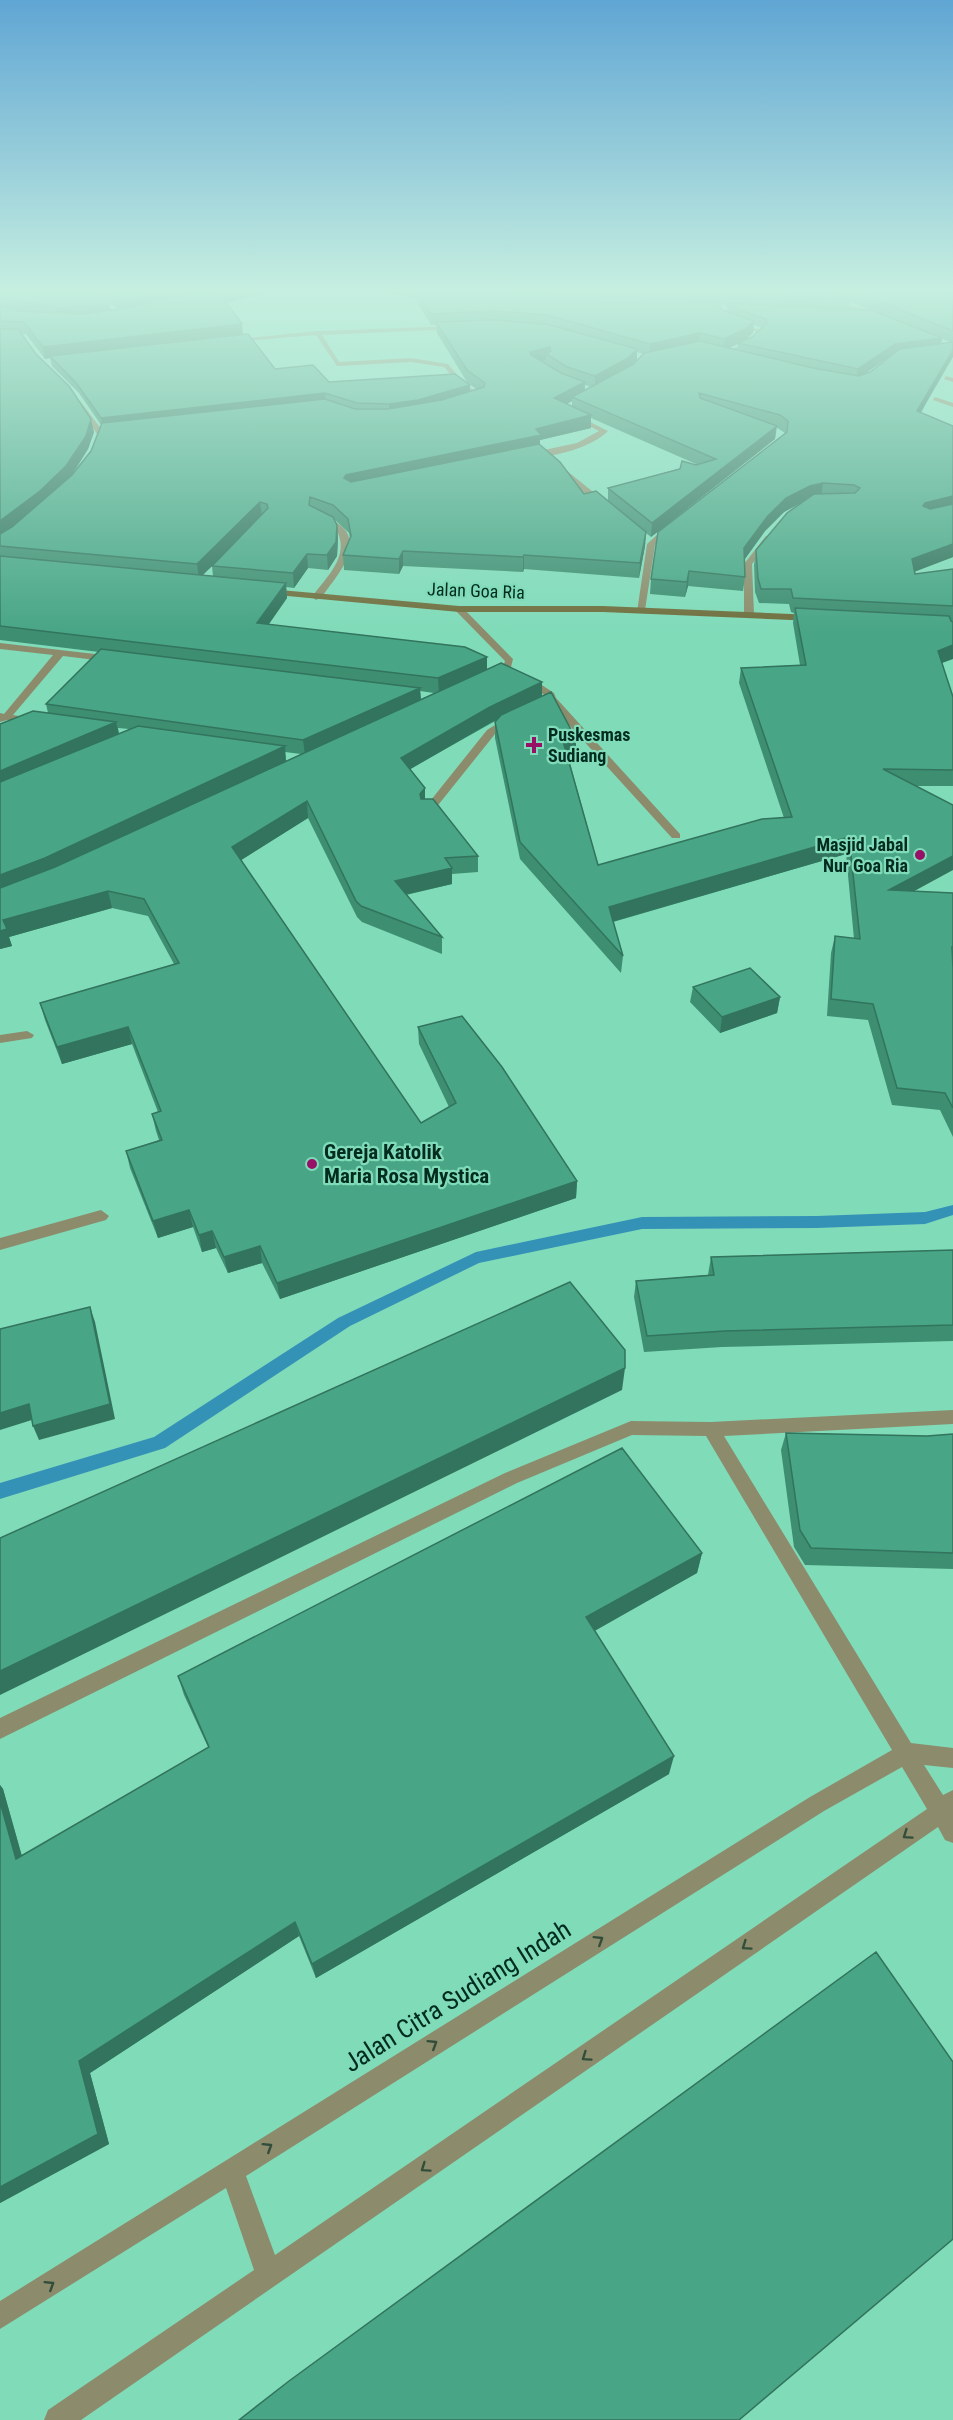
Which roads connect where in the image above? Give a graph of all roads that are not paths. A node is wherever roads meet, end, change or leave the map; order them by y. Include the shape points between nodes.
1 (81, 406) edge
2 (568, 413) edge
3 (130, 430) edge
4 (541, 453) junction
5 (518, 458) edge
6 (610, 511) edge
7 (314, 515) edge
8 (677, 522) edge
9 (778, 526) edge
10 (643, 537) edge
11 (651, 544) junction
12 (258, 591) edge
13 (316, 597) junction
14 (459, 609) junction
15 (640, 610) junction
16 (749, 614) junction
17 (820, 618) edge
18 (0, 646) edge
19 (61, 652) junction
20 (120, 660) edge
21 (508, 666) junction
22 (478, 682) edge
23 (550, 699) junction
24 (2, 717) edge
25 (50, 723) edge
26 (427, 812) edge
27 (676, 836) dead end
28 (27, 1035) dead end
29 (0, 1039) edge
30 (101, 1216) dead end
31 (0, 1244) edge
32 (953, 1417) edge
33 (711, 1429) junction
34 (0, 1729) edge
35 (906, 1753) junction
36 (953, 1758) edge
37 (949, 1815) edge
38 (232, 2170) junction
39 (269, 2275) junction
40 (0, 2316) edge
41 (58, 2420) edge

1 - 3 street via 100,436
2 - 4 street via 604,431 600,437 578,445
4 - 5 street
4 - 6 street
7 - 13 street via 339,527 347,547 345,559
8 - 11 street
9 - 16 street via 748,564
10 - 11 street
11 - 15 street
12 - 13 main road, Jalan Goa Ria
13 - 14 main road, Jalan Goa Ria
14 - 15 main road, Jalan Goa Ria
14 - 21 street via 499,648 510,661
15 - 16 main road, Jalan Goa Ria
16 - 17 main road, Jalan Goa Ria
18 - 19 street
19 - 20 street
19 - 24 street
21 - 22 street
21 - 23 street via 551,695
23 - 26 street via 495,728
23 - 27 street
24 - 25 street
28 - 29 street
30 - 31 street
32 - 33 street
33 - 34 street via 631,1428 511,1478
33 - 35 street
35 - 36 street
35 - 37 street
38 -> 35 street, Jalan Citra Sudiang Indah via 817,1804
37 -> 39 street
38 - 39 street
40 -> 38 street, Jalan Citra Sudiang Indah
39 - 41 street

